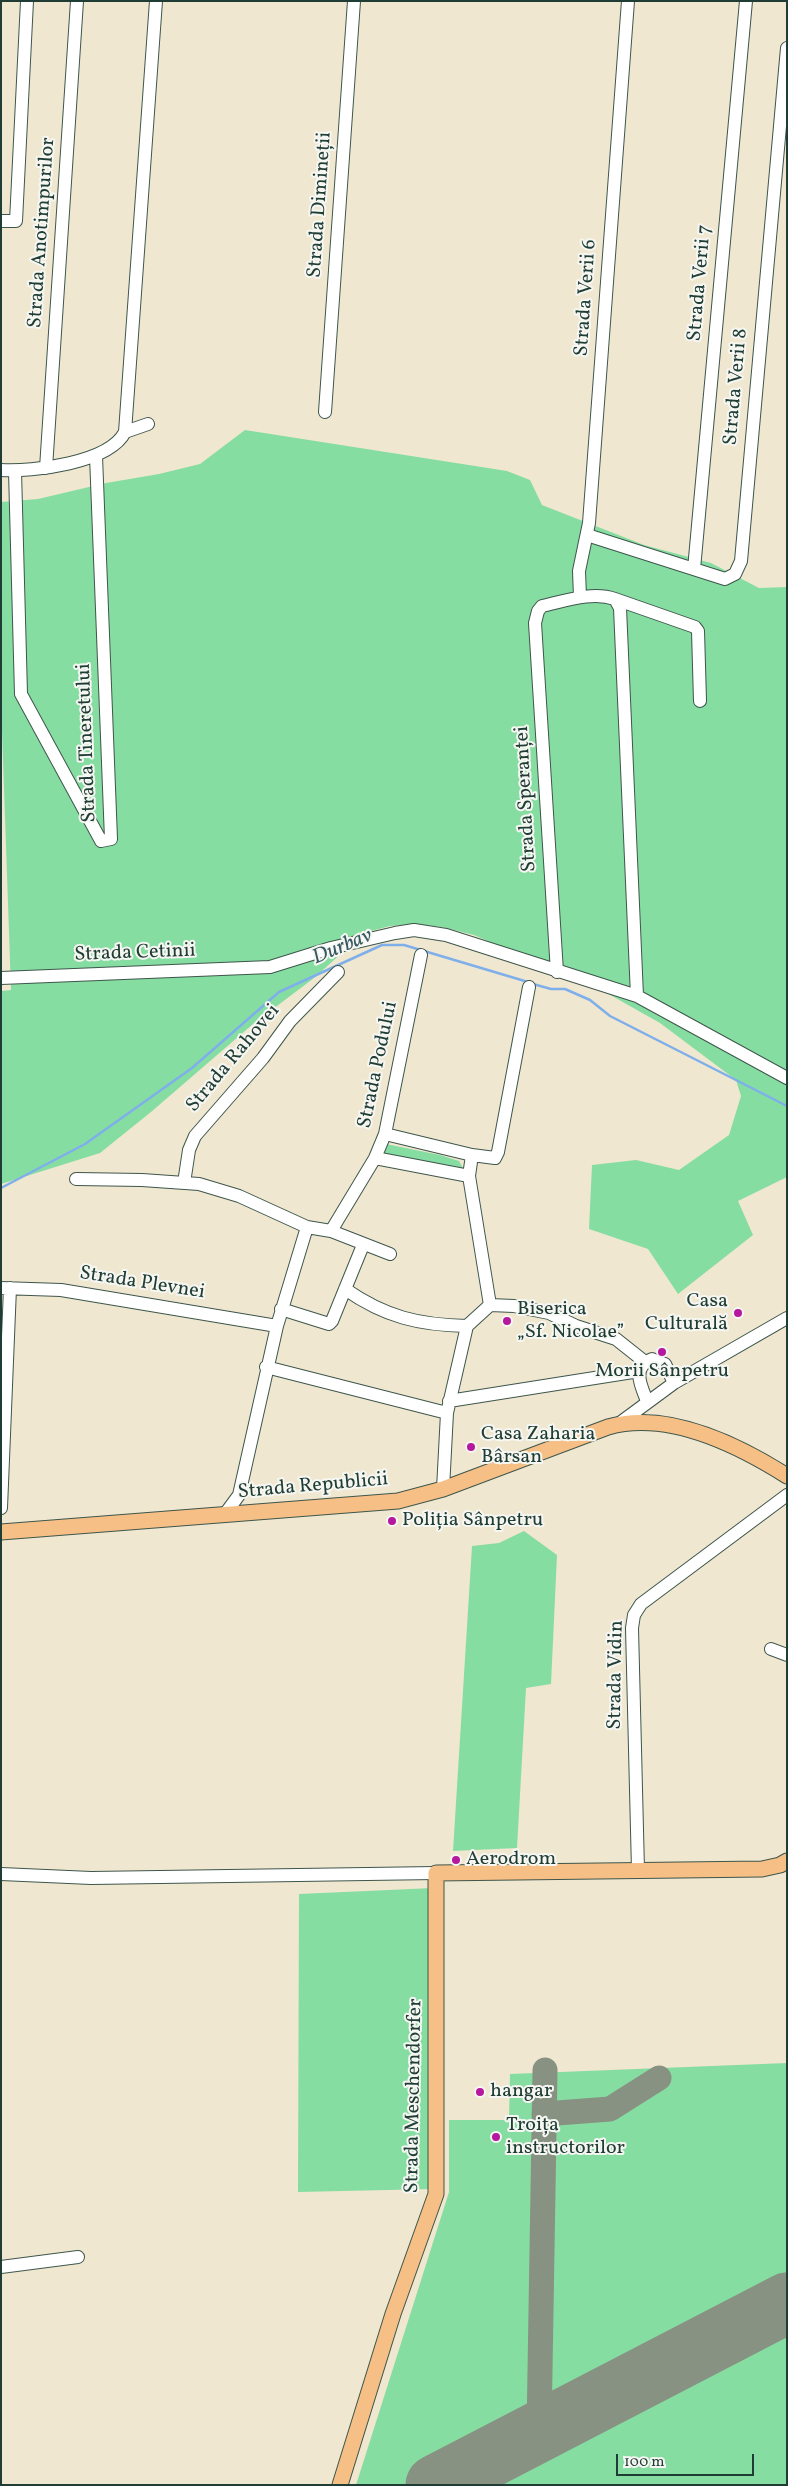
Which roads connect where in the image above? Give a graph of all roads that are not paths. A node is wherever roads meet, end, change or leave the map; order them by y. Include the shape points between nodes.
1 (27, 1) edge
2 (77, 1) edge
3 (156, 1) edge
4 (354, 1) edge
5 (628, 1) edge
6 (746, 1) edge
7 (787, 48) edge
8 (1, 221) edge
9 (325, 412) dead end
10 (148, 424) dead end
11 (125, 432) junction
12 (96, 456) junction
13 (46, 468) junction
14 (1, 470) edge
15 (16, 471) junction
16 (587, 536) junction
17 (694, 569) junction
18 (580, 597) junction
19 (615, 599) junction
20 (700, 701) dead end
21 (421, 955) dead end
22 (338, 972) dead end
23 (557, 972) junction
24 (1, 978) edge
25 (529, 987) dead end
26 (636, 996) junction
27 (787, 1078) edge
28 (385, 1134) junction
29 (472, 1155) junction
30 (375, 1158) junction
31 (469, 1176) junction
32 (76, 1180) dead end
33 (184, 1183) junction
34 (307, 1227) junction
35 (331, 1231) junction
36 (363, 1244) junction
37 (390, 1254) dead end
38 (5, 1288) edge
39 (345, 1289) junction
40 (490, 1305) junction
41 (281, 1309) junction
42 (787, 1318) edge
43 (277, 1326) junction
44 (467, 1326) junction
45 (266, 1367) junction
46 (642, 1367) junction
47 (674, 1383) junction
48 (448, 1407) junction
49 (641, 1410) junction
50 (787, 1476) edge
51 (443, 1489) junction
52 (238, 1494) junction
53 (787, 1495) edge
54 (1, 1508) edge
55 (249, 1512) junction
56 (225, 1514) junction
57 (1, 1532) edge
58 (771, 1649) dead end
59 (787, 1655) edge
60 (787, 1861) edge
61 (638, 1870) junction
62 (436, 1873) junction
63 (1, 1874) edge
64 (78, 2258) dead end
65 (1, 2267) edge
66 (340, 2485) edge

1 - 8 street via 16,221
2 - 13 street, Strada Anotimpurilor
3 - 11 street
4 - 9 street, Strada Dimineții
5 - 16 street, Strada Verii 6
6 - 17 street, Strada Verii 7
7 - 17 street, Strada Verii 8 via 740,561 735,574 725,579
10 - 11 street
11 - 12 street via 120,442
12 - 13 street
12 - 15 street, Strada Tineretului via 111,839 101,842 21,694
13 - 15 street
14 - 15 street
16 - 17 street, Strada Verii 8
16 - 18 street, Strada Verii 6 via 579,571
18 - 19 street via 608,596
18 - 23 street, Strada Speranței via 542,606 536,623
19 - 20 street via 695,626 698,631
19 - 26 street via 620,608
21 - 28 street, Strada Podului
22 - 33 street, Strada Rahovei via 290,1021 264,1058 196,1136 189,1150
23 - 24 street, Strada Cetinii via 446,936 414,930 331,948 270,967
23 - 26 street, Strada Cetinii
25 - 29 street via 498,1152 492,1158
26 - 27 street, Strada Cetinii
28 - 29 street
28 - 30 street, Strada Podului
29 - 31 street
30 - 31 street
30 - 35 street, Strada Podului
31 - 40 street
32 - 33 street
33 - 34 street via 239,1196
34 - 35 street
34 - 41 street
35 - 36 street
36 - 37 street
36 - 39 street
38 - 43 street, Strada Plevnei via 70,1291
38 - 54 street
39 - 41 street via 329,1324
39 - 44 street via 376,1309 395,1316 428,1324
40 - 44 street
40 - 46 street via 549,1313 616,1339
41 - 43 street
42 - 47 street
43 - 45 street
44 - 48 street
45 - 48 street
45 - 52 street
46 - 47 street via 652,1359 665,1364
46 - 48 street
46 - 49 street via 638,1380
47 - 49 street
48 - 51 street
49 - 50 main road, Strada Republicii via 673,1427 716,1438 739,1448
49 - 51 main road, Strada Republicii via 616,1425
51 - 55 main road, Strada Republicii via 376,1504
52 - 55 street
52 - 56 street
53 - 61 street, Strada Vidin via 641,1604 634,1615
55 - 56 main road, Strada Republicii
56 - 57 main road, Strada Republicii
58 - 59 street
60 - 61 main road via 762,1869
61 - 62 main road
62 - 63 street via 91,1878
62 - 66 main road, Strada Meschendorfer via 436,2194 393,2314
64 - 65 street

